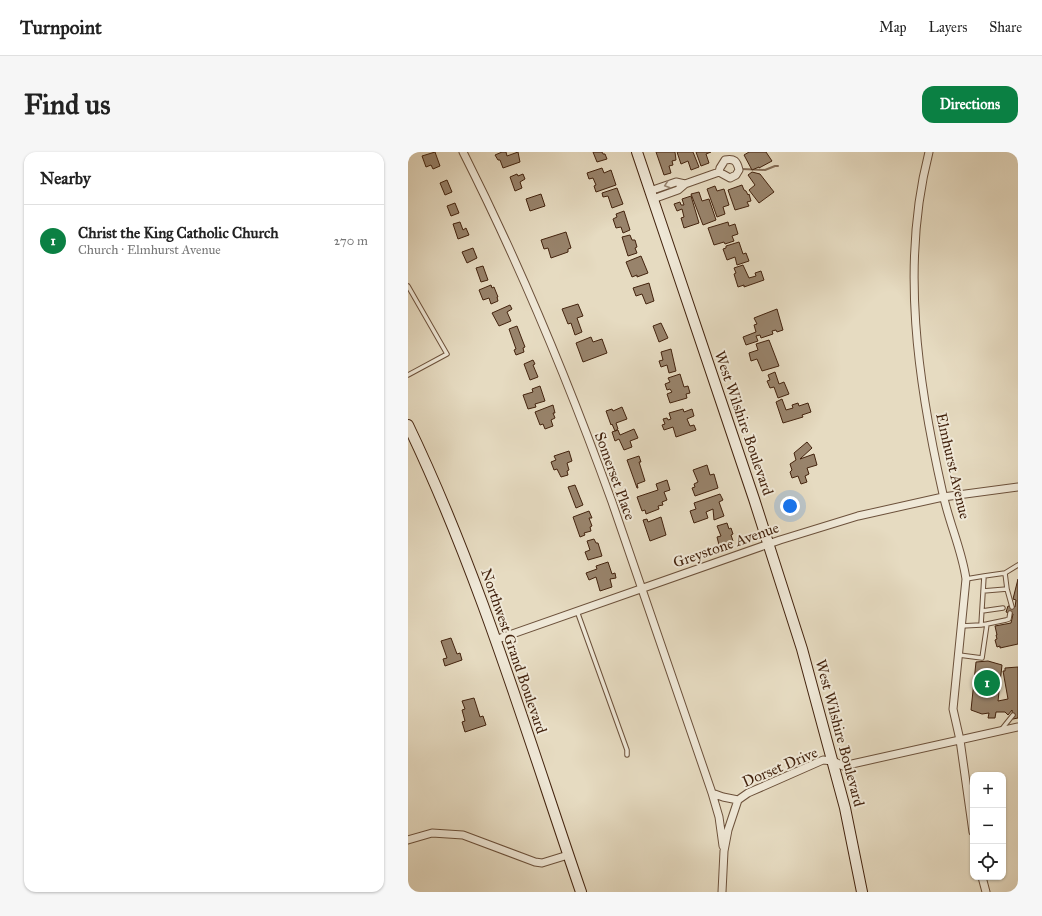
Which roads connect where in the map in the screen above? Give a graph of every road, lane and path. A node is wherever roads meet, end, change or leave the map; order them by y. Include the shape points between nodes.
1 (464, 152) edge
2 (637, 152) edge
3 (929, 152) edge
4 (719, 172) dead end
5 (651, 195) junction
6 (408, 286) edge
7 (408, 375) edge
8 (408, 425) edge
9 (1018, 487) edge
10 (943, 497) junction
11 (769, 544) junction
12 (1018, 565) edge
13 (1004, 573) junction
14 (984, 576) junction
15 (966, 579) junction
16 (642, 589) junction
17 (1007, 589) junction
18 (984, 591) junction
19 (1012, 607) dead end
20 (1003, 608) dead end
21 (577, 611) junction
22 (982, 611) junction
23 (1010, 613) dead end
24 (987, 624) junction
25 (981, 625) junction
26 (962, 626) junction
27 (495, 640) junction
28 (959, 655) junction
29 (1012, 715) dead end
30 (1018, 727) edge
31 (1000, 731) junction
32 (960, 740) junction
33 (626, 755) dead end
34 (833, 761) junction
35 (712, 793) junction
36 (738, 800) junction
37 (970, 811) edge
38 (408, 840) edge
39 (724, 851) junction
40 (568, 855) junction
41 (983, 880) edge
42 (581, 892) edge
43 (722, 892) edge
44 (862, 892) edge
45 (986, 892) edge

1 - 16 street, Somerset Place via 522,277 565,380
2 - 5 street, West Wilshire Boulevard
3 - 10 street, Elmhurst Avenue via 915,238 915,322 923,387
4 - 5 street via 685,184 678,190
5 - 11 street, West Wilshire Boulevard
6 - 7 lane via 447,354
8 - 27 street, Northwest Grand Boulevard via 446,509
9 - 10 street, Greystone Avenue
10 - 11 street, Greystone Avenue via 858,516
10 - 15 street, Elmhurst Avenue via 964,563
11 - 16 street, Greystone Avenue
11 - 34 street, West Wilshire Boulevard
12 - 13 lane
13 - 14 lane
13 - 17 lane
14 - 15 lane
14 - 18 lane
15 - 26 street, Elmhurst Avenue
16 - 21 street, Greystone Avenue
16 - 35 street, Somerset Place
17 - 18 lane
17 - 19 lane
18 - 22 lane
20 - 22 lane
21 - 27 street, Greystone Avenue
21 - 33 lane via 627,750
22 - 25 lane
23 - 24 lane via 1008,620
24 - 25 lane
24 - 28 lane via 982,658
25 - 26 lane
26 - 28 street, Elmhurst Avenue
27 - 40 street, Northwest Grand Boulevard
28 - 32 street, Elmhurst Avenue via 953,709
29 - 31 lane
30 - 31 street, Dorset Drive
31 - 32 street, Dorset Drive
32 - 34 street, Dorset Drive via 844,766
32 - 37 street, Elmhurst Avenue
34 - 36 street, Dorset Drive via 823,760 748,793
34 - 44 street, West Wilshire Boulevard
35 - 36 street
35 - 39 street, Somerset Place
36 - 39 street, Dorset Drive
38 - 40 street via 432,833 463,835 542,863
39 - 43 street, Dorset Drive
40 - 42 street, Northwest Grand Boulevard
41 - 45 street

